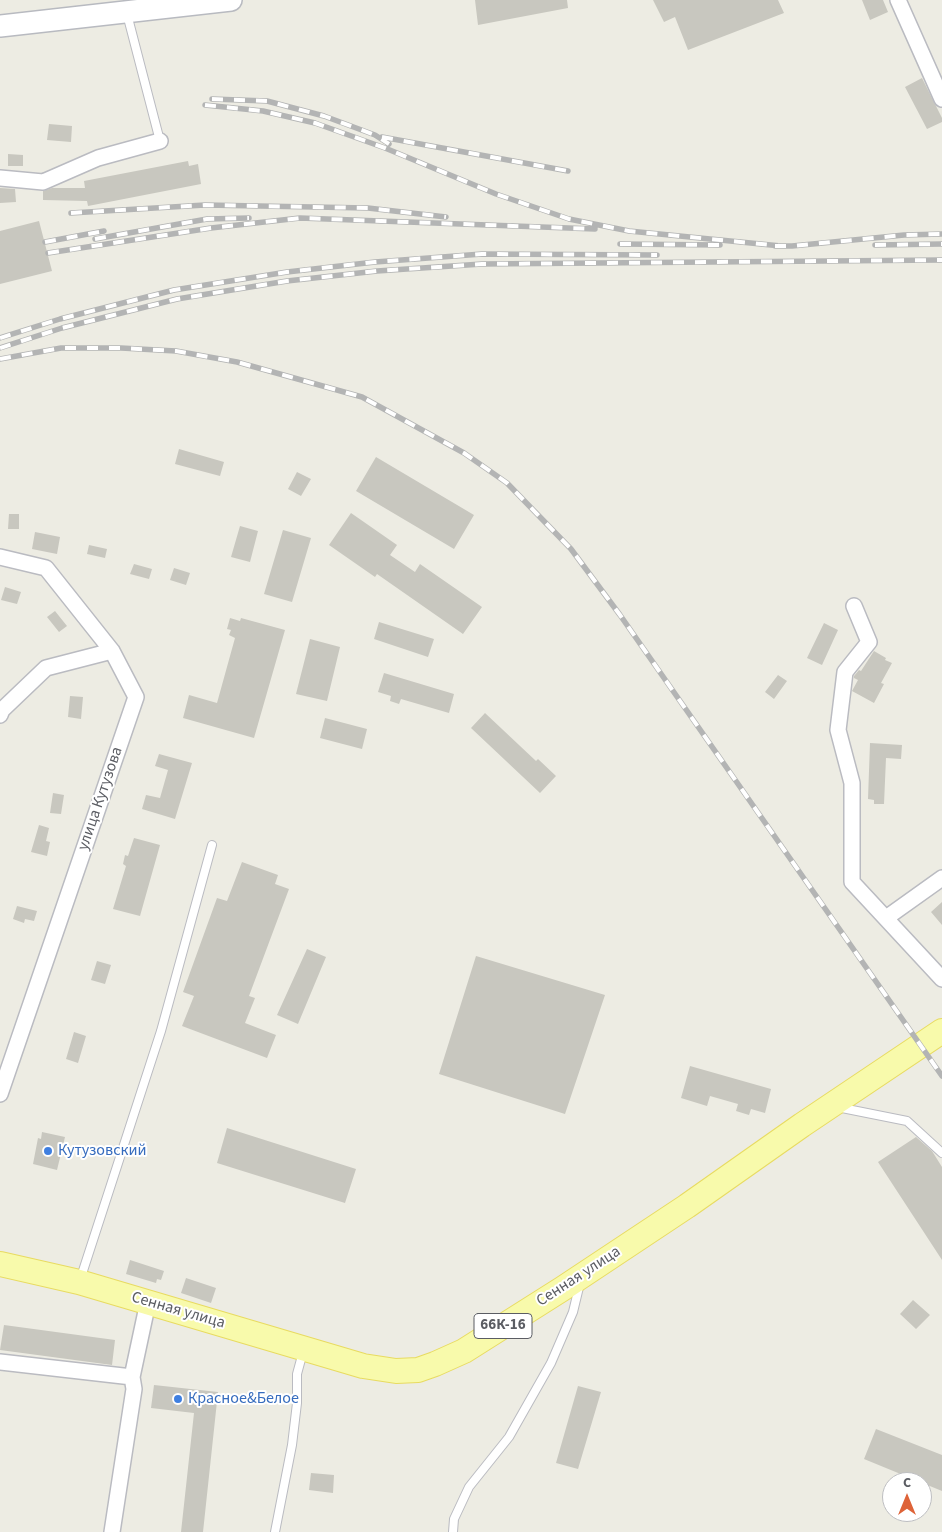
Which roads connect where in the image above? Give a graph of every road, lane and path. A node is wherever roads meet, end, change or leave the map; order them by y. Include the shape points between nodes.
1 (231, 0) edge
2 (898, 0) edge
3 (127, 12) junction
4 (0, 26) edge
5 (942, 99) edge
6 (160, 141) joint
7 (0, 178) edge
8 (0, 557) edge
9 (854, 606) dead end
10 (112, 651) junction
11 (0, 715) edge
12 (212, 845) dead end
13 (942, 878) edge
14 (886, 918) junction
15 (942, 979) edge
16 (942, 1031) edge
17 (0, 1094) edge
18 (830, 1106) junction
19 (942, 1154) edge
20 (0, 1264) edge
21 (582, 1276) junction
22 (79, 1282) junction
23 (148, 1302) junction
24 (304, 1348) junction
25 (0, 1362) edge
26 (132, 1377) junction
27 (112, 1532) edge
28 (275, 1532) edge
29 (453, 1532) edge

1 - 3 street
2 - 5 street
3 - 4 street
3 - 6 lane
6 - 7 street via 98,158 43,182
8 - 10 street, улица Кутузова via 46,568
9 - 14 street via 869,642 845,672 838,730 852,783 852,882
10 - 11 street via 46,668
10 - 17 street, улица Кутузова via 136,697
12 - 22 lane via 161,1031
13 - 14 street
14 - 15 street
16 - 18 main road, Сенная улица / 66К-16
18 - 19 lane via 907,1121
18 - 21 main road, Сенная улица / 66К-16
20 - 22 main road, Сенная улица / 66К-16
21 - 24 main road, Сенная улица / 66К-16 via 464,1351 418,1370 363,1366
21 - 29 lane via 573,1312 550,1363 509,1436 469,1487 454,1519
22 - 23 main road, Сенная улица / 66К-16
23 - 24 main road, Сенная улица / 66К-16
23 - 26 street
24 - 28 lane via 297,1374 292,1445
25 - 26 street
26 - 27 street via 134,1389

